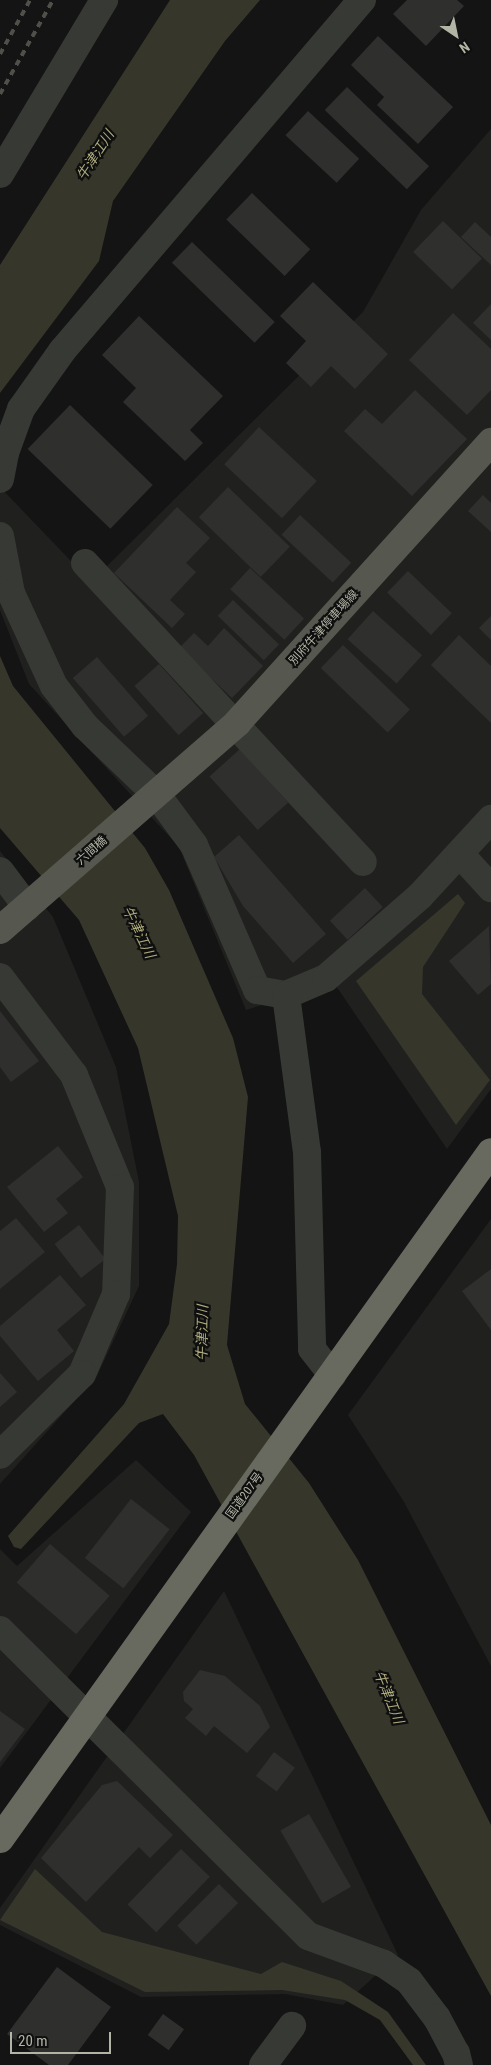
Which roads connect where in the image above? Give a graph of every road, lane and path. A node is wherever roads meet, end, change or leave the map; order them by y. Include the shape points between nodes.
1 (362, 0) edge
2 (93, 6) edge
3 (0, 174) edge
4 (491, 442) edge
5 (0, 479) edge
6 (0, 536) edge
7 (86, 563) dead end
8 (237, 723) junction
9 (152, 800) junction
10 (491, 819) edge
11 (461, 855) junction
12 (363, 862) dead end
13 (0, 871) edge
14 (491, 888) edge
15 (32, 902) junction
16 (0, 930) edge
17 (0, 977) edge
18 (286, 995) junction
19 (491, 1152) edge
20 (324, 1386) junction
21 (0, 1455) edge
22 (0, 1630) edge
23 (86, 1718) junction
24 (0, 1839) edge
25 (292, 2026) dead end
26 (263, 2065) edge
27 (459, 2065) edge

1 - 5 street via 62,351 21,409 5,453
2 - 3 street
4 - 8 main road, 別府牛津停車場線
6 - 9 street via 11,592 54,686 85,726
7 - 8 street
8 - 9 main road, 別府牛津停車場線
8 - 12 street
9 - 15 main road, 六間橋
9 - 18 street via 194,846 257,990
10 - 11 street
11 - 14 street
11 - 18 street via 420,896 326,978
13 - 15 street
15 - 16 main road
17 - 21 street via 74,1075 120,1187 116,1294 82,1374
18 - 20 street via 307,1152 312,1349
19 - 20 highway, 国道207号
20 - 23 highway, 国道207号
22 - 23 street
23 - 24 highway, 国道207号
23 - 27 street via 308,1936 384,1964 409,1981 438,2018
25 - 26 street

